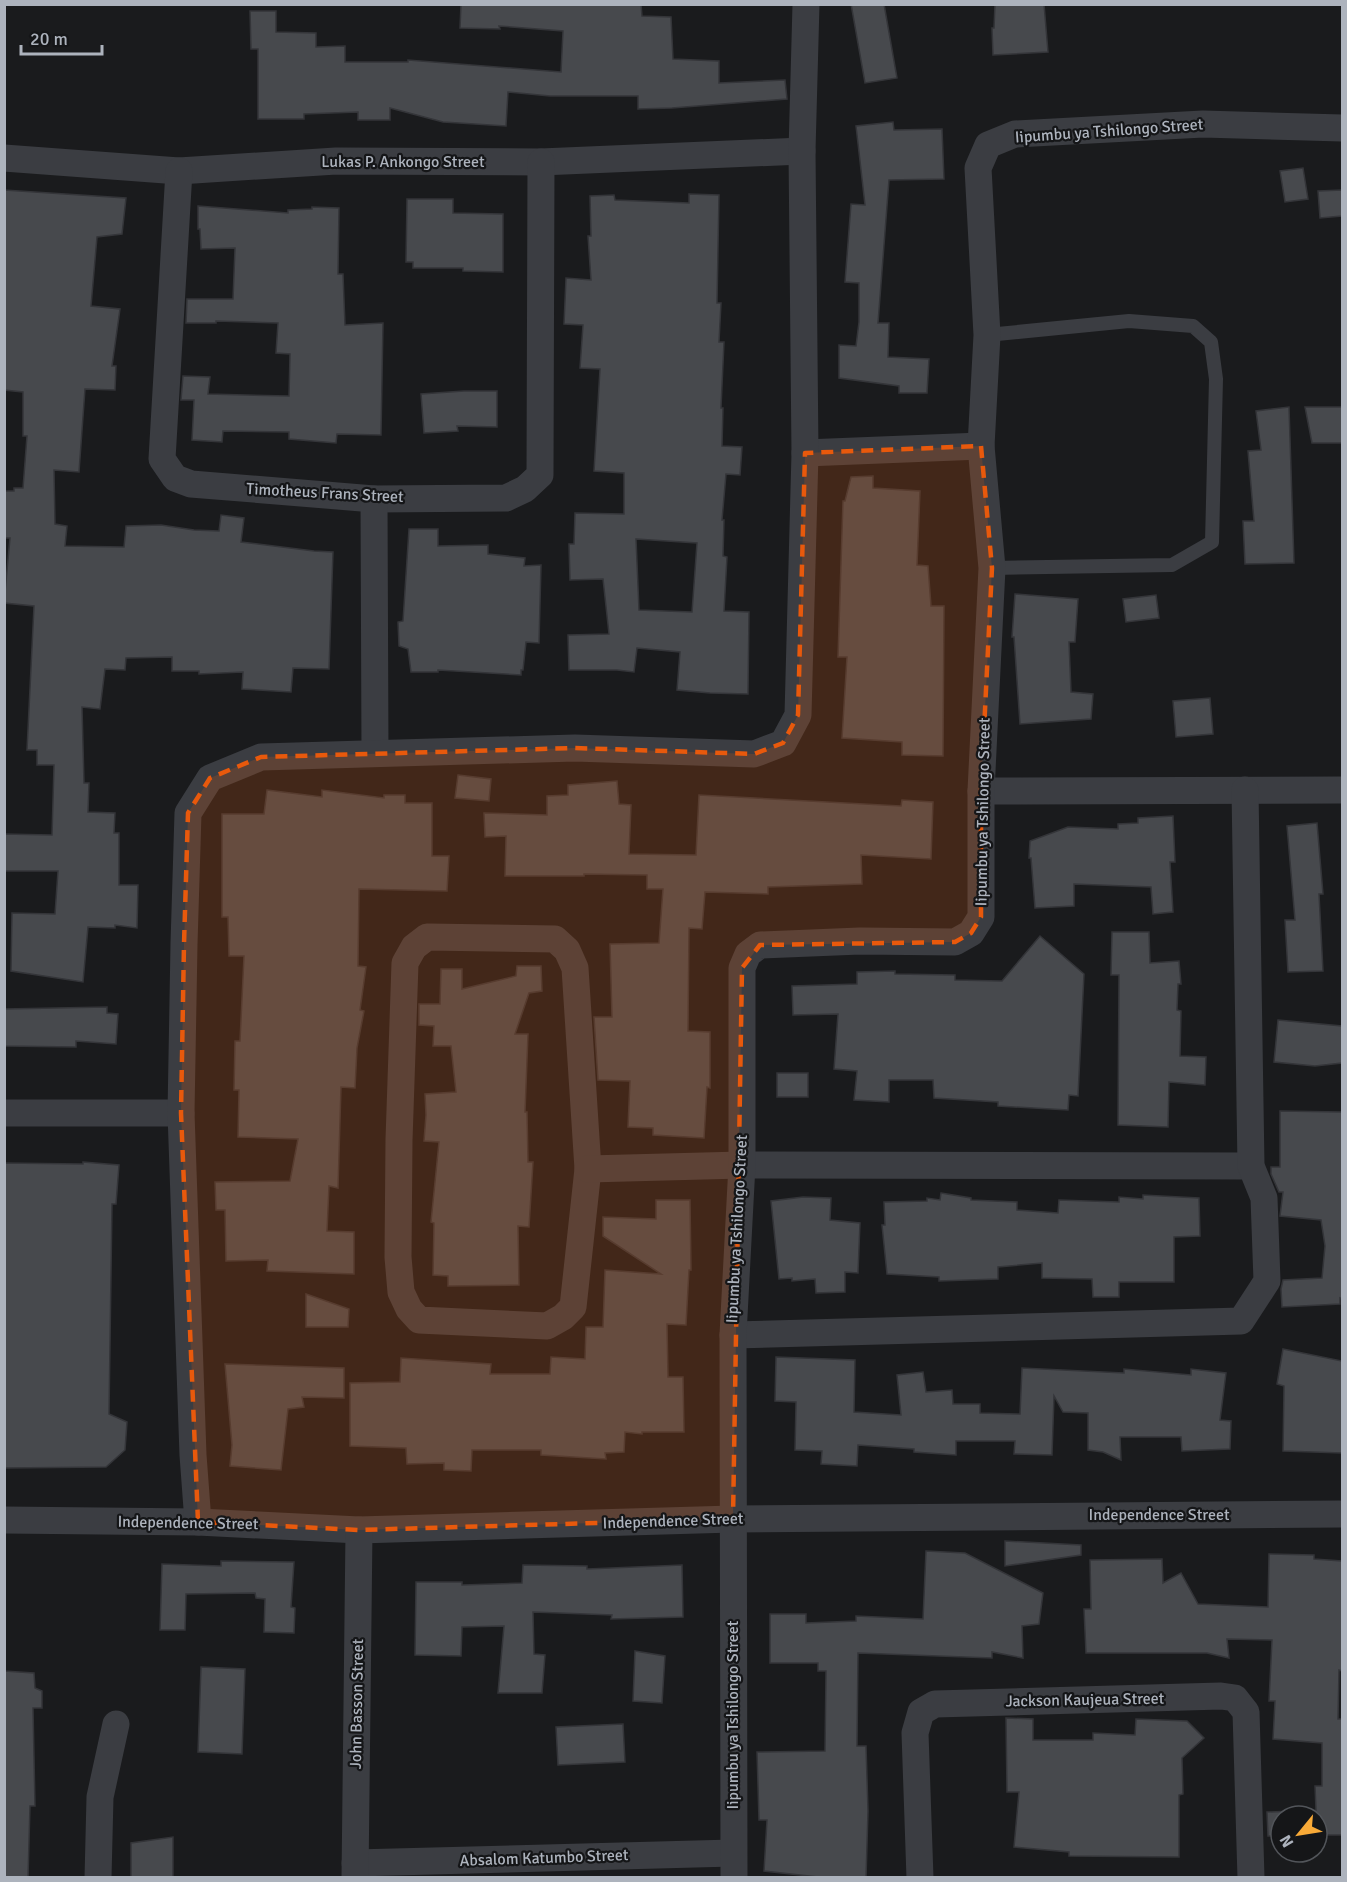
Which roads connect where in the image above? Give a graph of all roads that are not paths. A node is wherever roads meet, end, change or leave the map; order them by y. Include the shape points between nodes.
1 (806, 4) edge
2 (1342, 128) edge
3 (802, 151) junction
4 (4, 159) edge
5 (541, 162) junction
6 (179, 171) junction
7 (987, 335) junction
8 (981, 446) junction
9 (805, 453) junction
10 (374, 499) junction
11 (992, 568) junction
12 (375, 753) junction
13 (1245, 790) junction
14 (1342, 790) edge
15 (981, 791) junction
16 (4, 1113) edge
17 (181, 1113) junction
18 (742, 1165) junction
19 (1251, 1166) junction
20 (588, 1169) junction
21 (733, 1335) junction
22 (1342, 1514) edge
23 (733, 1519) junction
24 (4, 1520) edge
25 (198, 1522) junction
26 (359, 1530) junction
27 (116, 1724) dead end
28 (733, 1865) edge
29 (355, 1870) edge
30 (98, 1878) edge
31 (920, 1878) edge
32 (1251, 1878) edge

1 - 3 street
2 - 7 street, Iipumbu ya Tshilongo Street via 1203,124 1015,134 988,145 978,168
3 - 5 street, Lukas P. Ankongo Street
3 - 9 street
4 - 6 street, Lukas P. Ankongo Street
5 - 6 street, Lukas P. Ankongo Street via 336,161
5 - 10 street, Timotheus Frans Street via 540,475 525,489 506,498
6 - 10 street, Timotheus Frans Street via 162,459 175,478 191,484
7 - 8 street, Iipumbu ya Tshilongo Street
7 - 11 lane via 1129,321 1193,326 1212,342 1216,379 1212,542 1172,565
8 - 9 street
8 - 11 street, Iipumbu ya Tshilongo Street
9 - 12 street via 798,715 783,743 754,754 575,748
10 - 12 street
11 - 15 street, Iipumbu ya Tshilongo Street
12 - 17 street via 261,757 210,778 188,813
13 - 14 street
13 - 15 street
13 - 19 street
15 - 18 street, Iipumbu ya Tshilongo Street via 981,917 971,933 955,942 760,945 748,954 742,968
16 - 17 street
17 - 25 street
18 - 19 street
18 - 20 street
18 - 21 street, Iipumbu ya Tshilongo Street
19 - 21 street via 1264,1198 1267,1281 1241,1321
20 - 20 street via 573,1307 563,1317 547,1326 430,1321 419,1320 410,1310 401,1293 398,1185 405,963 414,947 428,937 494,937 555,939 567,950 575,968
21 - 23 street, Iipumbu ya Tshilongo Street
22 - 23 street, Independence Street
23 - 26 street, Independence Street
23 - 28 street, Iipumbu ya Tshilongo Street
24 - 25 street, Independence Street
25 - 26 street, Independence Street
26 - 29 street, John Basson Street
27 - 30 street via 100,1797
28 - 29 street, Absalom Katumbo Street
31 - 32 street, Jackson Kaujeua Street via 915,1733 921,1712 935,1704 1221,1696 1235,1698 1246,1712

